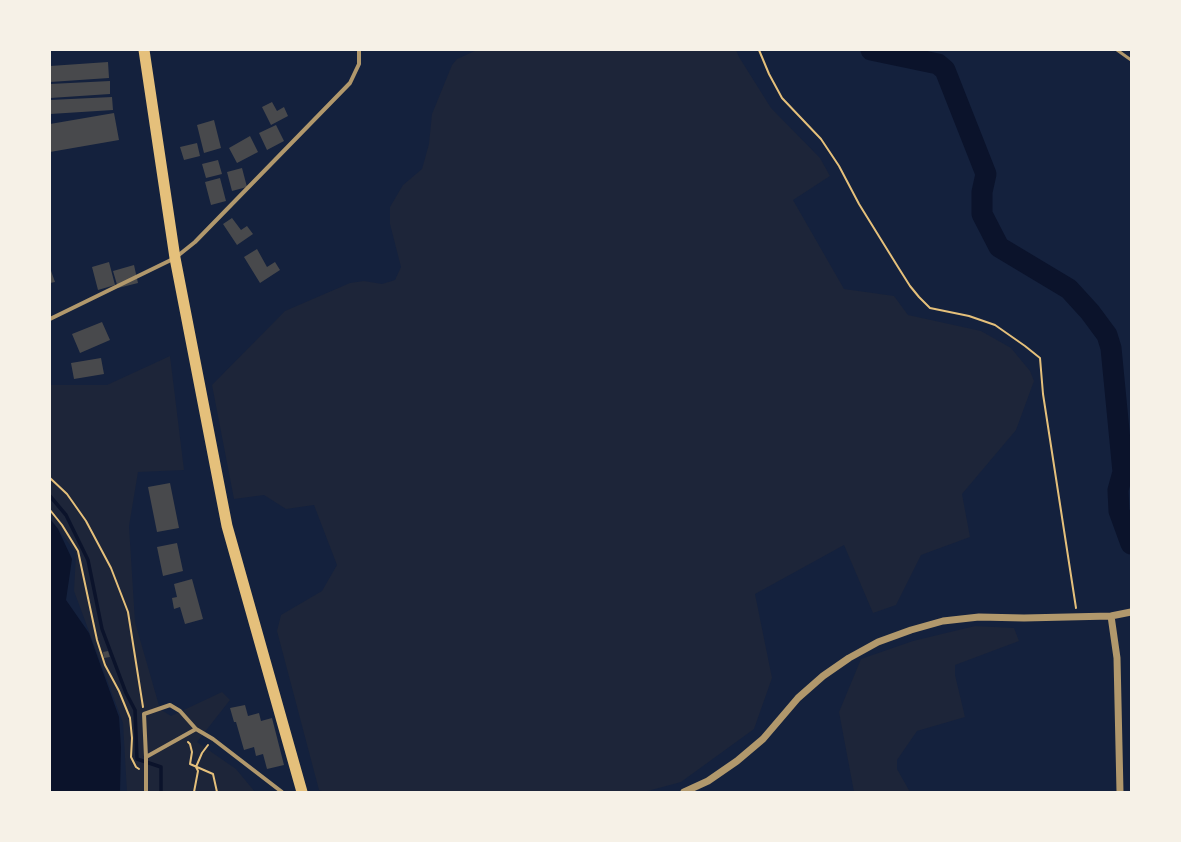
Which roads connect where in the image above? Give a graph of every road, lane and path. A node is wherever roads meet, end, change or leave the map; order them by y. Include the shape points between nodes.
1 (144, 50) edge
2 (359, 50) edge
3 (759, 50) edge
4 (1117, 50) edge
5 (1131, 60) edge
6 (175, 258) junction
7 (50, 319) edge
8 (50, 478) edge
9 (50, 510) edge
10 (1131, 612) edge
11 (1111, 616) junction
12 (1076, 617) junction
13 (144, 714) junction
14 (196, 729) junction
15 (182, 737) junction
16 (212, 739) junction
17 (146, 757) junction
18 (196, 767) junction
19 (146, 775) junction
20 (146, 792) edge
21 (194, 792) edge
22 (217, 792) edge
23 (282, 792) edge
24 (302, 792) edge
25 (684, 792) edge
26 (1120, 792) edge

1 - 6 highway
2 - 6 street via 359,64 350,83 196,242
3 - 12 path via 782,98 821,139 898,267 919,297 930,308 995,324 1040,358 1042,394
4 - 5 lane
6 - 7 street
6 - 24 highway via 227,526
8 - 13 path via 67,494 86,521 111,568 128,612
9 - 19 path via 78,551 97,640 105,665 130,718 131,757 136,767
10 - 11 street
11 - 12 street
11 - 26 street via 1117,658
12 - 25 street via 944,621 878,642 823,676 798,698 763,739 737,761 708,781
13 - 14 street via 170,705 180,711
13 - 17 street
14 - 15 street
14 - 16 street
15 - 17 street
15 - 18 path via 190,744 190,764
16 - 18 path
16 - 23 street
17 - 19 street
18 - 21 path via 198,771
18 - 22 path via 213,774
19 - 20 street

